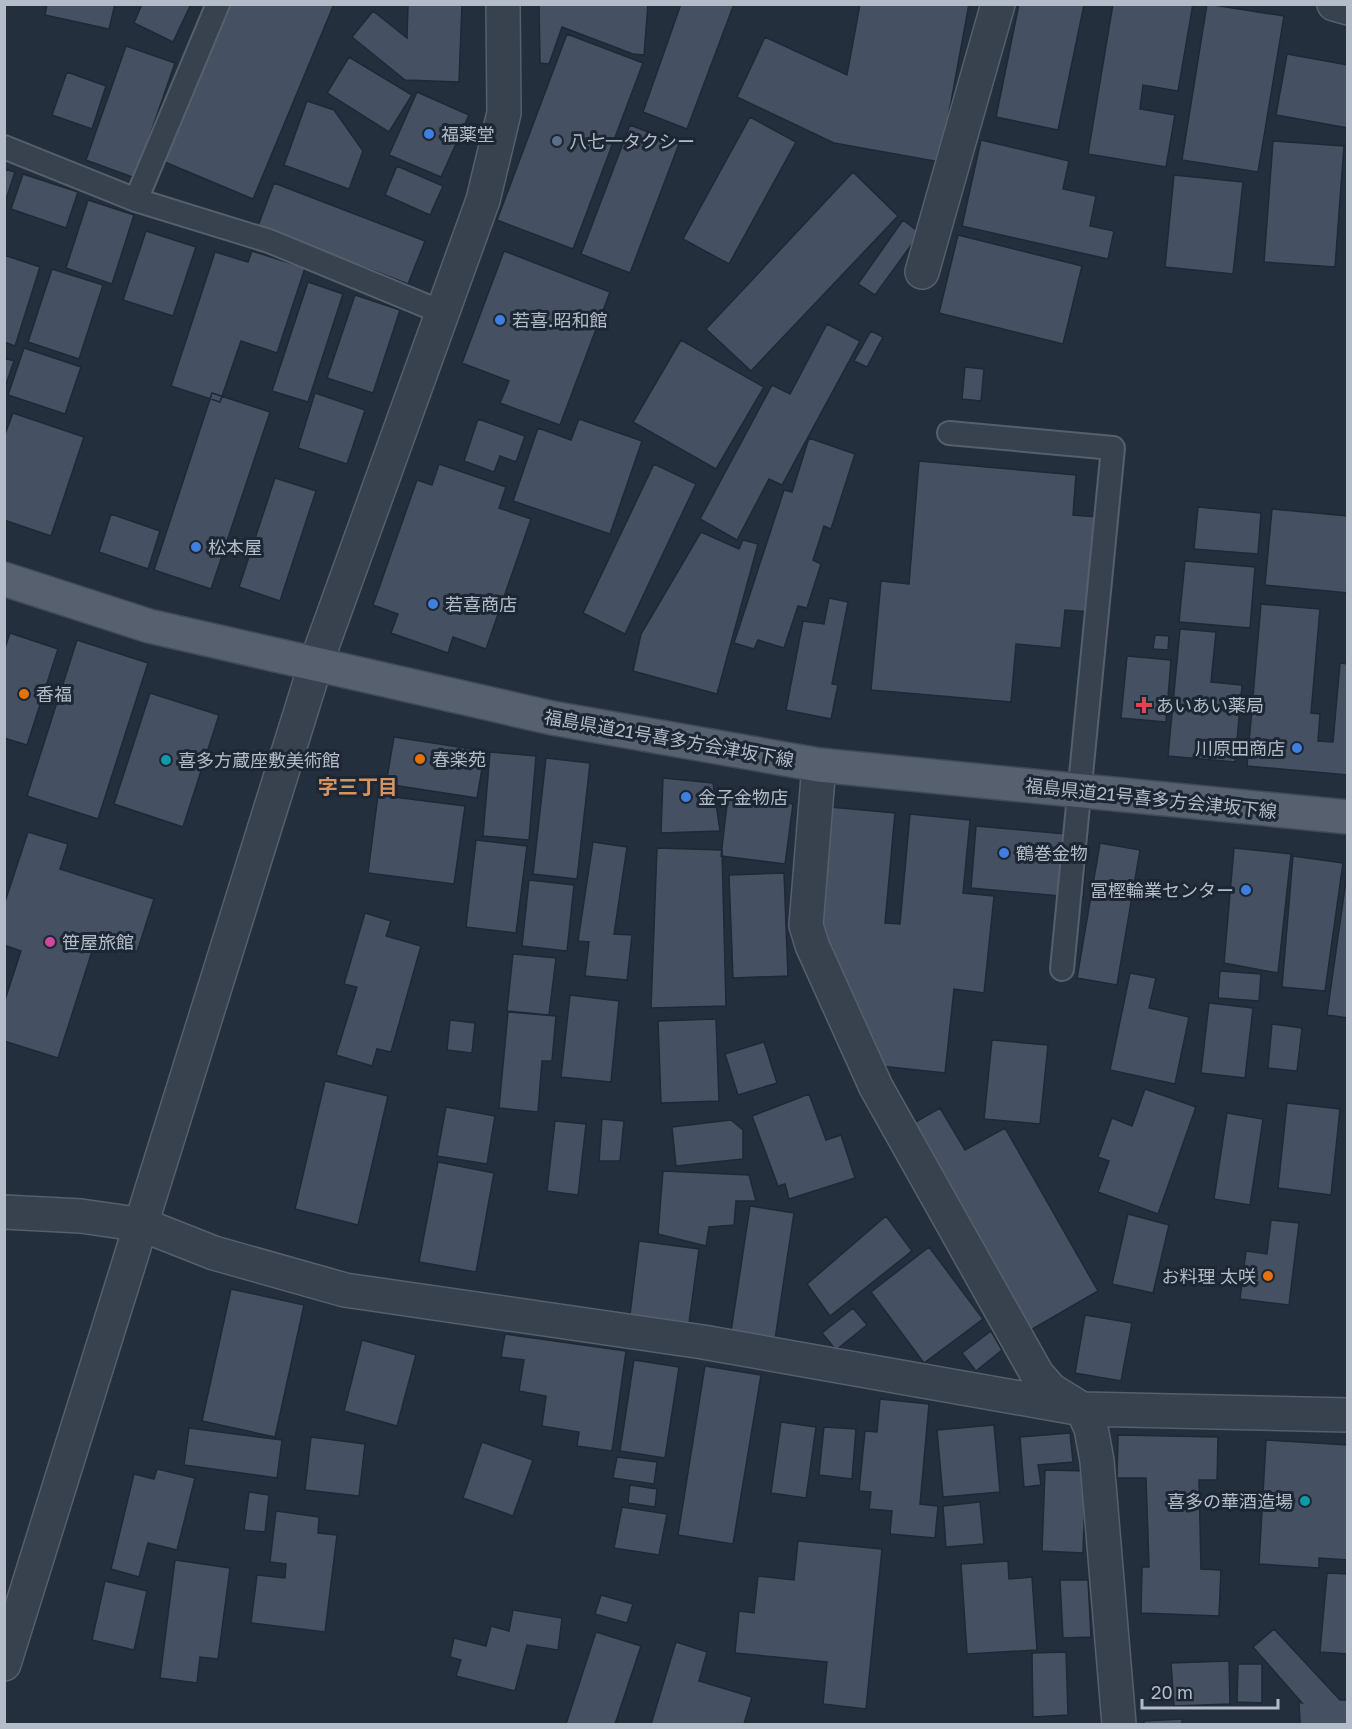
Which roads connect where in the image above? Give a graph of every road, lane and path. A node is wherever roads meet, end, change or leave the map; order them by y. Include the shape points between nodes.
1 (218, 4) edge
2 (503, 4) edge
3 (998, 4) edge
4 (1334, 4) edge
5 (1347, 8) edge
6 (4, 147) edge
7 (136, 200) junction
8 (922, 272) dead end
9 (441, 312) junction
10 (949, 433) dead end
11 (4, 579) edge
12 (316, 663) junction
13 (819, 765) junction
14 (1079, 790) junction
15 (1347, 817) edge
16 (1062, 969) dead end
17 (4, 1212) edge
18 (143, 1225) junction
19 (1082, 1409) junction
20 (1347, 1415) edge
21 (6, 1659) edge
22 (1119, 1725) edge

1 - 7 lane
2 - 9 street via 504,113 483,200
3 - 8 street
4 - 5 street
6 - 7 lane
7 - 9 lane via 268,241
9 - 12 street
10 - 14 lane via 1113,448
11 - 12 main road, 福島県道21号喜多方会津坂下線 via 149,626
12 - 13 main road, 福島県道21号喜多方会津坂下線 via 552,718
12 - 18 street
13 - 14 main road, 福島県道21号喜多方会津坂下線
13 - 19 street via 806,925 812,945 876,1087 1037,1374 1051,1390
14 - 15 main road, 福島県道21号喜多方会津坂下線
14 - 16 lane
17 - 18 street via 81,1216
18 - 19 street via 214,1253 345,1290 703,1342
18 - 21 street
19 - 20 street
19 - 22 street via 1091,1428 1097,1461

